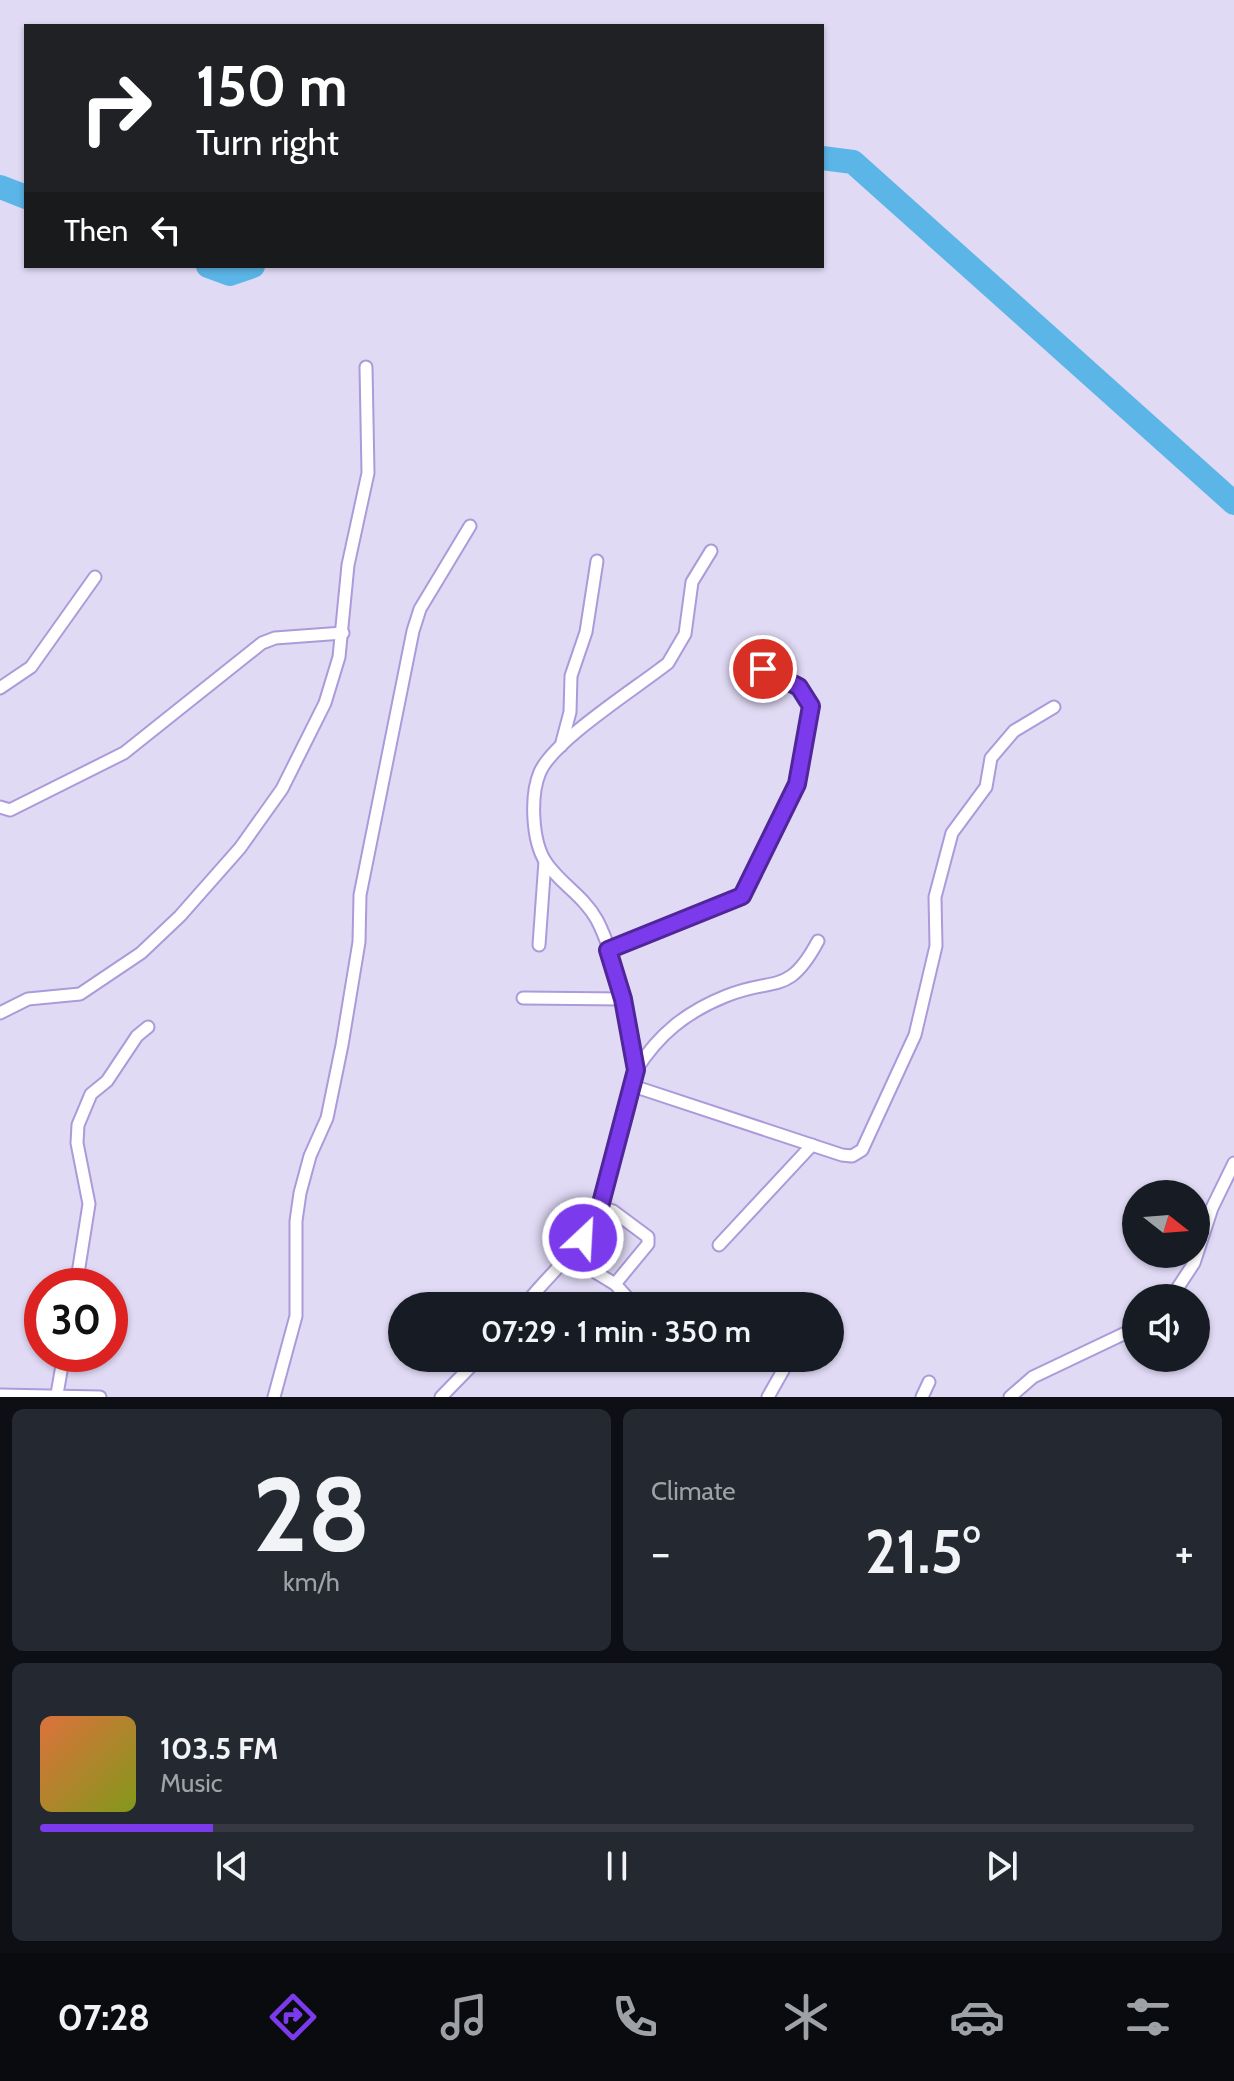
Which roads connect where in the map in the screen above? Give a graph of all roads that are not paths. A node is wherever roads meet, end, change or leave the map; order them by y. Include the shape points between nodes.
1 (366, 367) dead end
2 (470, 526) dead end
3 (711, 551) dead end
4 (597, 561) dead end
5 (95, 577) dead end
6 (343, 633) junction
7 (763, 669) dead end
8 (0, 688) edge
9 (1054, 707) dead end
10 (561, 746) junction
11 (0, 807) edge
12 (545, 861) junction
13 (818, 941) dead end
14 (539, 945) dead end
15 (608, 950) junction
16 (523, 998) dead end
17 (623, 999) junction
18 (0, 1013) edge
19 (148, 1027) dead end
20 (636, 1070) junction
21 (633, 1086) junction
22 (812, 1145) junction
23 (1234, 1163) edge
24 (600, 1207) junction
25 (719, 1245) dead end
26 (567, 1255) junction
27 (79, 1268) edge
28 (615, 1284) junction
29 (1180, 1284) edge
30 (536, 1292) edge
31 (622, 1292) edge
32 (1122, 1335) edge
33 (61, 1372) edge
34 (465, 1372) edge
35 (782, 1372) edge
36 (929, 1382) dead end
37 (57, 1394) junction
38 (0, 1395) edge
39 (100, 1397) edge
40 (274, 1397) edge
41 (441, 1397) edge
42 (768, 1397) edge
43 (922, 1397) edge
44 (1010, 1397) edge

1 - 6 street via 368,473 348,565
2 - 40 street via 420,609 413,631 360,895 359,942 342,1045 327,1118 310,1156 299,1202 296,1316
3 - 10 street via 692,582 680,648
4 - 10 street
5 - 8 street via 31,667
6 - 11 street via 262,643 124,753 10,810
6 - 18 street via 325,703 282,789 240,848 180,916 141,953 80,994 28,999
7 - 15 street via 799,687 811,706 797,784 746,892
9 - 22 street via 1014,731 991,758 986,787 952,833 935,897 936,946 915,1035 862,1150 852,1156
10 - 12 street via 540,772 537,791 536,835
12 - 14 street
12 - 15 street via 595,916
13 - 20 street via 789,980 729,994 672,1025
15 - 17 street
16 - 17 street
17 - 20 street
19 - 27 street via 91,1094 78,1125 89,1204
20 - 21 street
21 - 22 street
21 - 24 street
22 - 25 street
23 - 29 street via 1194,1263
24 - 26 street
24 - 28 street via 648,1237 648,1244
26 - 28 street
26 - 30 street
28 - 31 street
32 - 44 street via 1033,1377
33 - 37 street
34 - 41 street
35 - 42 street
36 - 43 street
37 - 38 street
37 - 39 street

